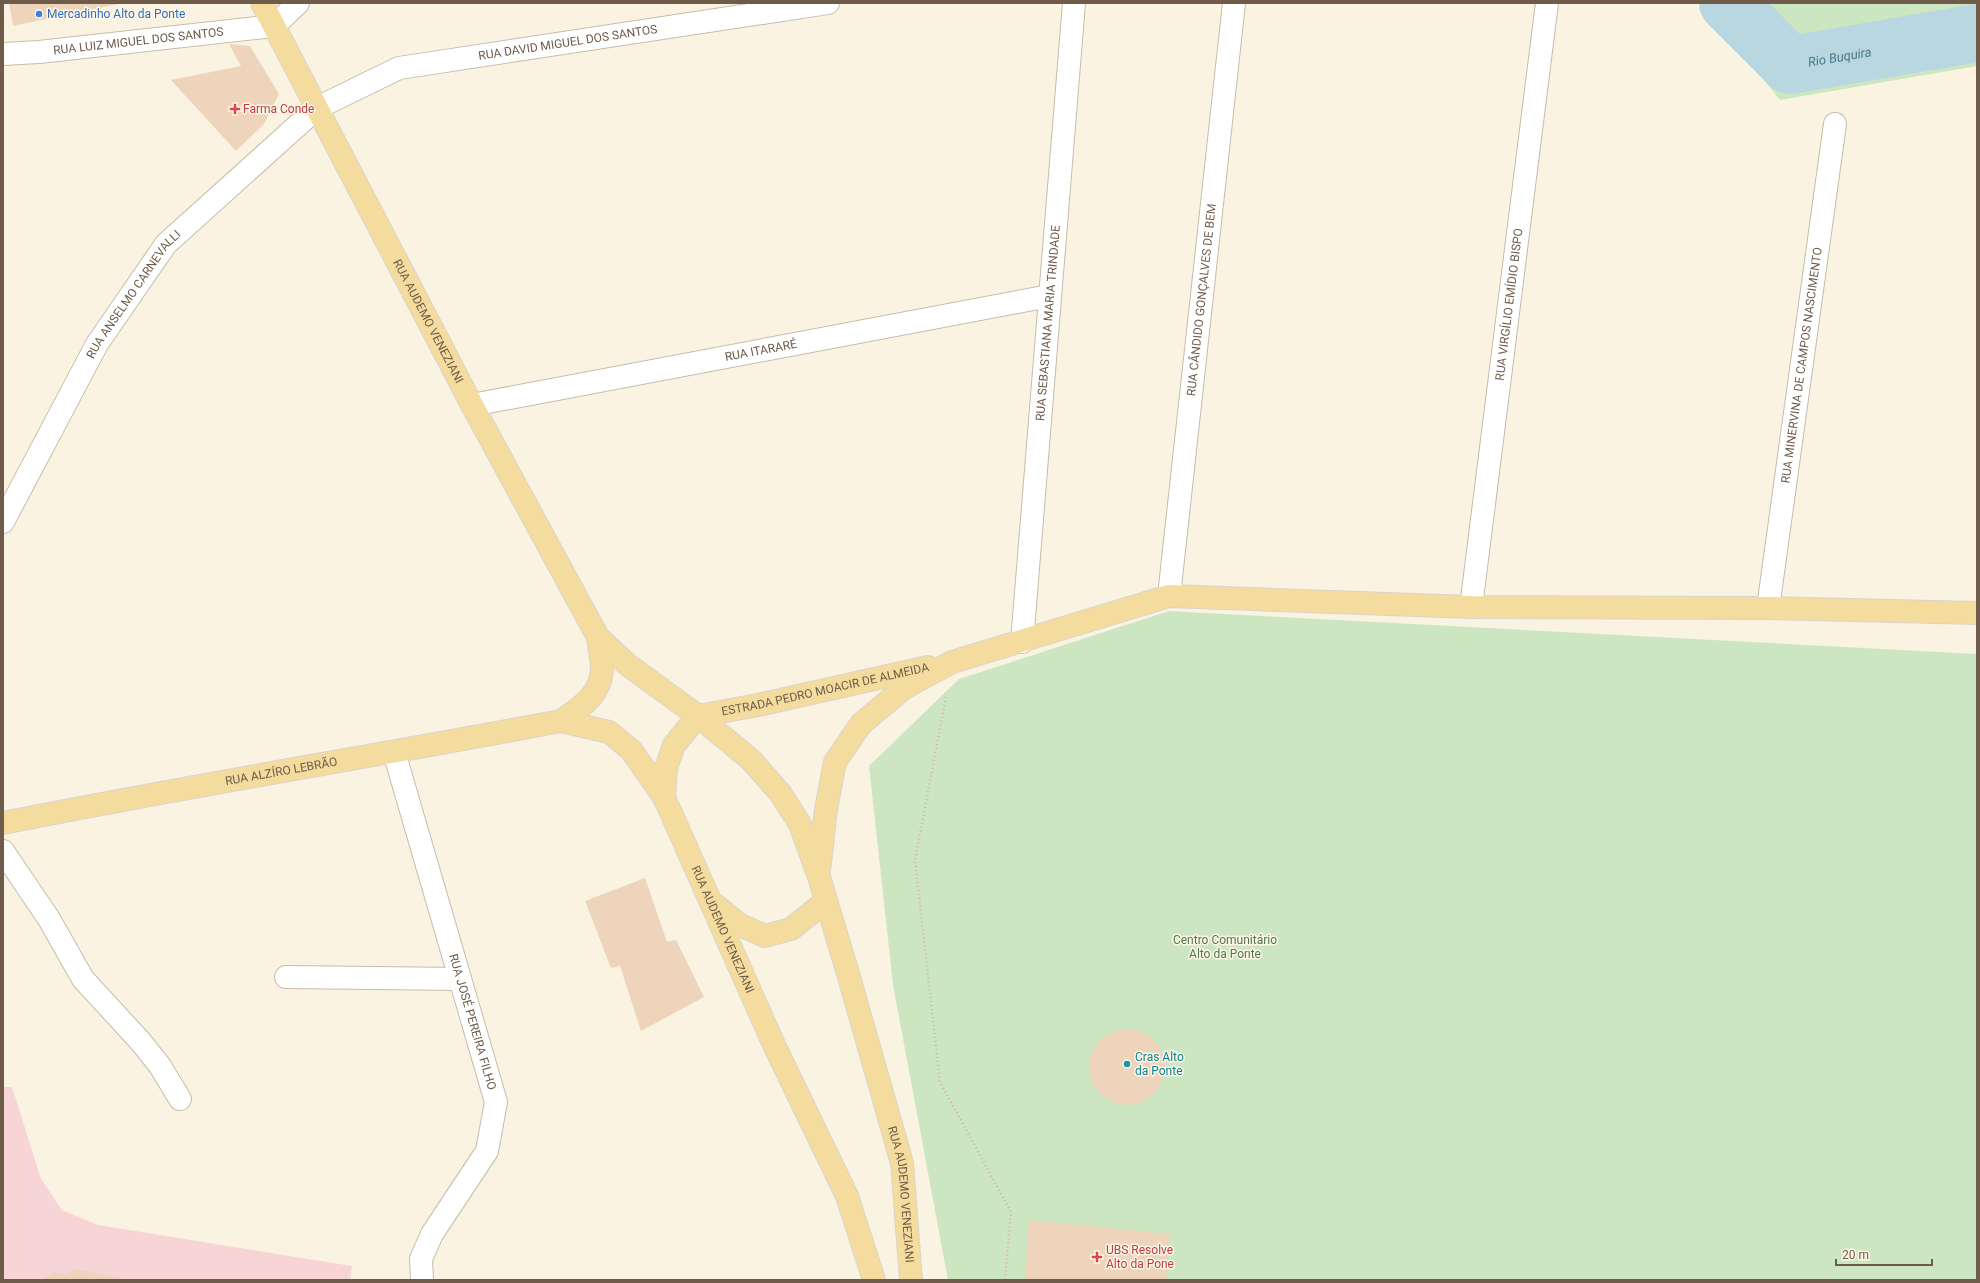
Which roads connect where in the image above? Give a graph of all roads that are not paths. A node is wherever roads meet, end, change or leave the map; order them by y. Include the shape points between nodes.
1 (262, 3) edge
2 (298, 3) edge
3 (828, 3) edge
4 (1074, 3) edge
5 (1234, 3) edge
6 (1547, 3) edge
7 (274, 26) junction
8 (3, 54) edge
9 (317, 108) junction
10 (1835, 124) dead end
11 (1049, 296) junction
12 (472, 405) junction
13 (3, 522) edge
14 (1168, 596) junction
15 (1471, 607) junction
16 (1768, 608) junction
17 (1977, 613) edge
18 (598, 637) junction
19 (1022, 642) junction
20 (952, 662) junction
21 (698, 716) junction
22 (561, 721) junction
23 (394, 752) junction
24 (664, 797) junction
25 (3, 823) edge
26 (3, 851) edge
27 (819, 877) junction
28 (710, 900) junction
29 (825, 902) junction
30 (286, 977) dead end
31 (460, 979) junction
32 (180, 1099) dead end
33 (422, 1280) edge
34 (874, 1280) edge
35 (911, 1280) edge

1 - 7 main road, RUA AUDEMO VENEZIANI
2 - 7 street
3 - 9 street, RUA DAVID MIGUEL DOS SANTOS via 399,68
4 - 11 street, RUA SEBASTIANA MARIA TRINDADE
5 - 14 street, RUA CÂNDIDO GONÇALVES DE BEM
6 - 15 street, RUA VIRGÍLIO EMÍDIO BISPO
7 - 8 street, RUA LUIZ MIGUEL DOS SANTOS
7 - 9 main road, RUA AUDEMO VENEZIANI
9 - 12 main road, RUA AUDEMO VENEZIANI
9 - 13 street, RUA ANSELMO CARNEVALLI via 166,244 97,344
10 - 16 street, RUA MINERVINA DE CAMPOS NASCIMENTO
11 - 12 street, RUA ITARARÉ
11 - 19 street, RUA SEBASTIANA MARIA TRINDADE
12 - 18 main road, RUA AUDEMO VENEZIANI
14 - 15 main road
14 - 19 main road
15 - 16 main road
16 - 17 main road
18 - 21 main road, RUA AUDEMO VENEZIANI via 628,665
18 - 22 main road, RUA AUDEMO VENEZIANI via 602,669 597,689 583,706
19 - 20 main road
20 - 21 main road, ESTRADA PEDRO MOACIR DE ALMEIDA
20 - 27 main road via 904,688 861,724 835,762 826,809
21 - 24 main road via 674,745 666,768
21 - 27 main road, RUA AUDEMO VENEZIANI via 751,760 780,793 800,824
22 - 23 main road, RUA ALZÍRO LEBRÃO
22 - 24 main road, RUA AUDEMO VENEZIANI via 609,732 631,750
23 - 25 main road, RUA ALZÍRO LEBRÃO via 138,796
23 - 31 street, RUA JOSÉ PEREIRA FILHO
24 - 28 main road, RUA AUDEMO VENEZIANI
26 - 32 street via 49,918 83,979 141,1042 160,1066
27 - 29 main road, RUA AUDEMO VENEZIANI
28 - 29 main road via 740,925 765,936 791,928
28 - 34 main road, RUA AUDEMO VENEZIANI via 775,1047 847,1196
29 - 35 main road, RUA AUDEMO VENEZIANI via 902,1163
30 - 31 street
31 - 33 street, RUA JOSÉ PEREIRA FILHO via 496,1102 487,1151 432,1234 421,1259

